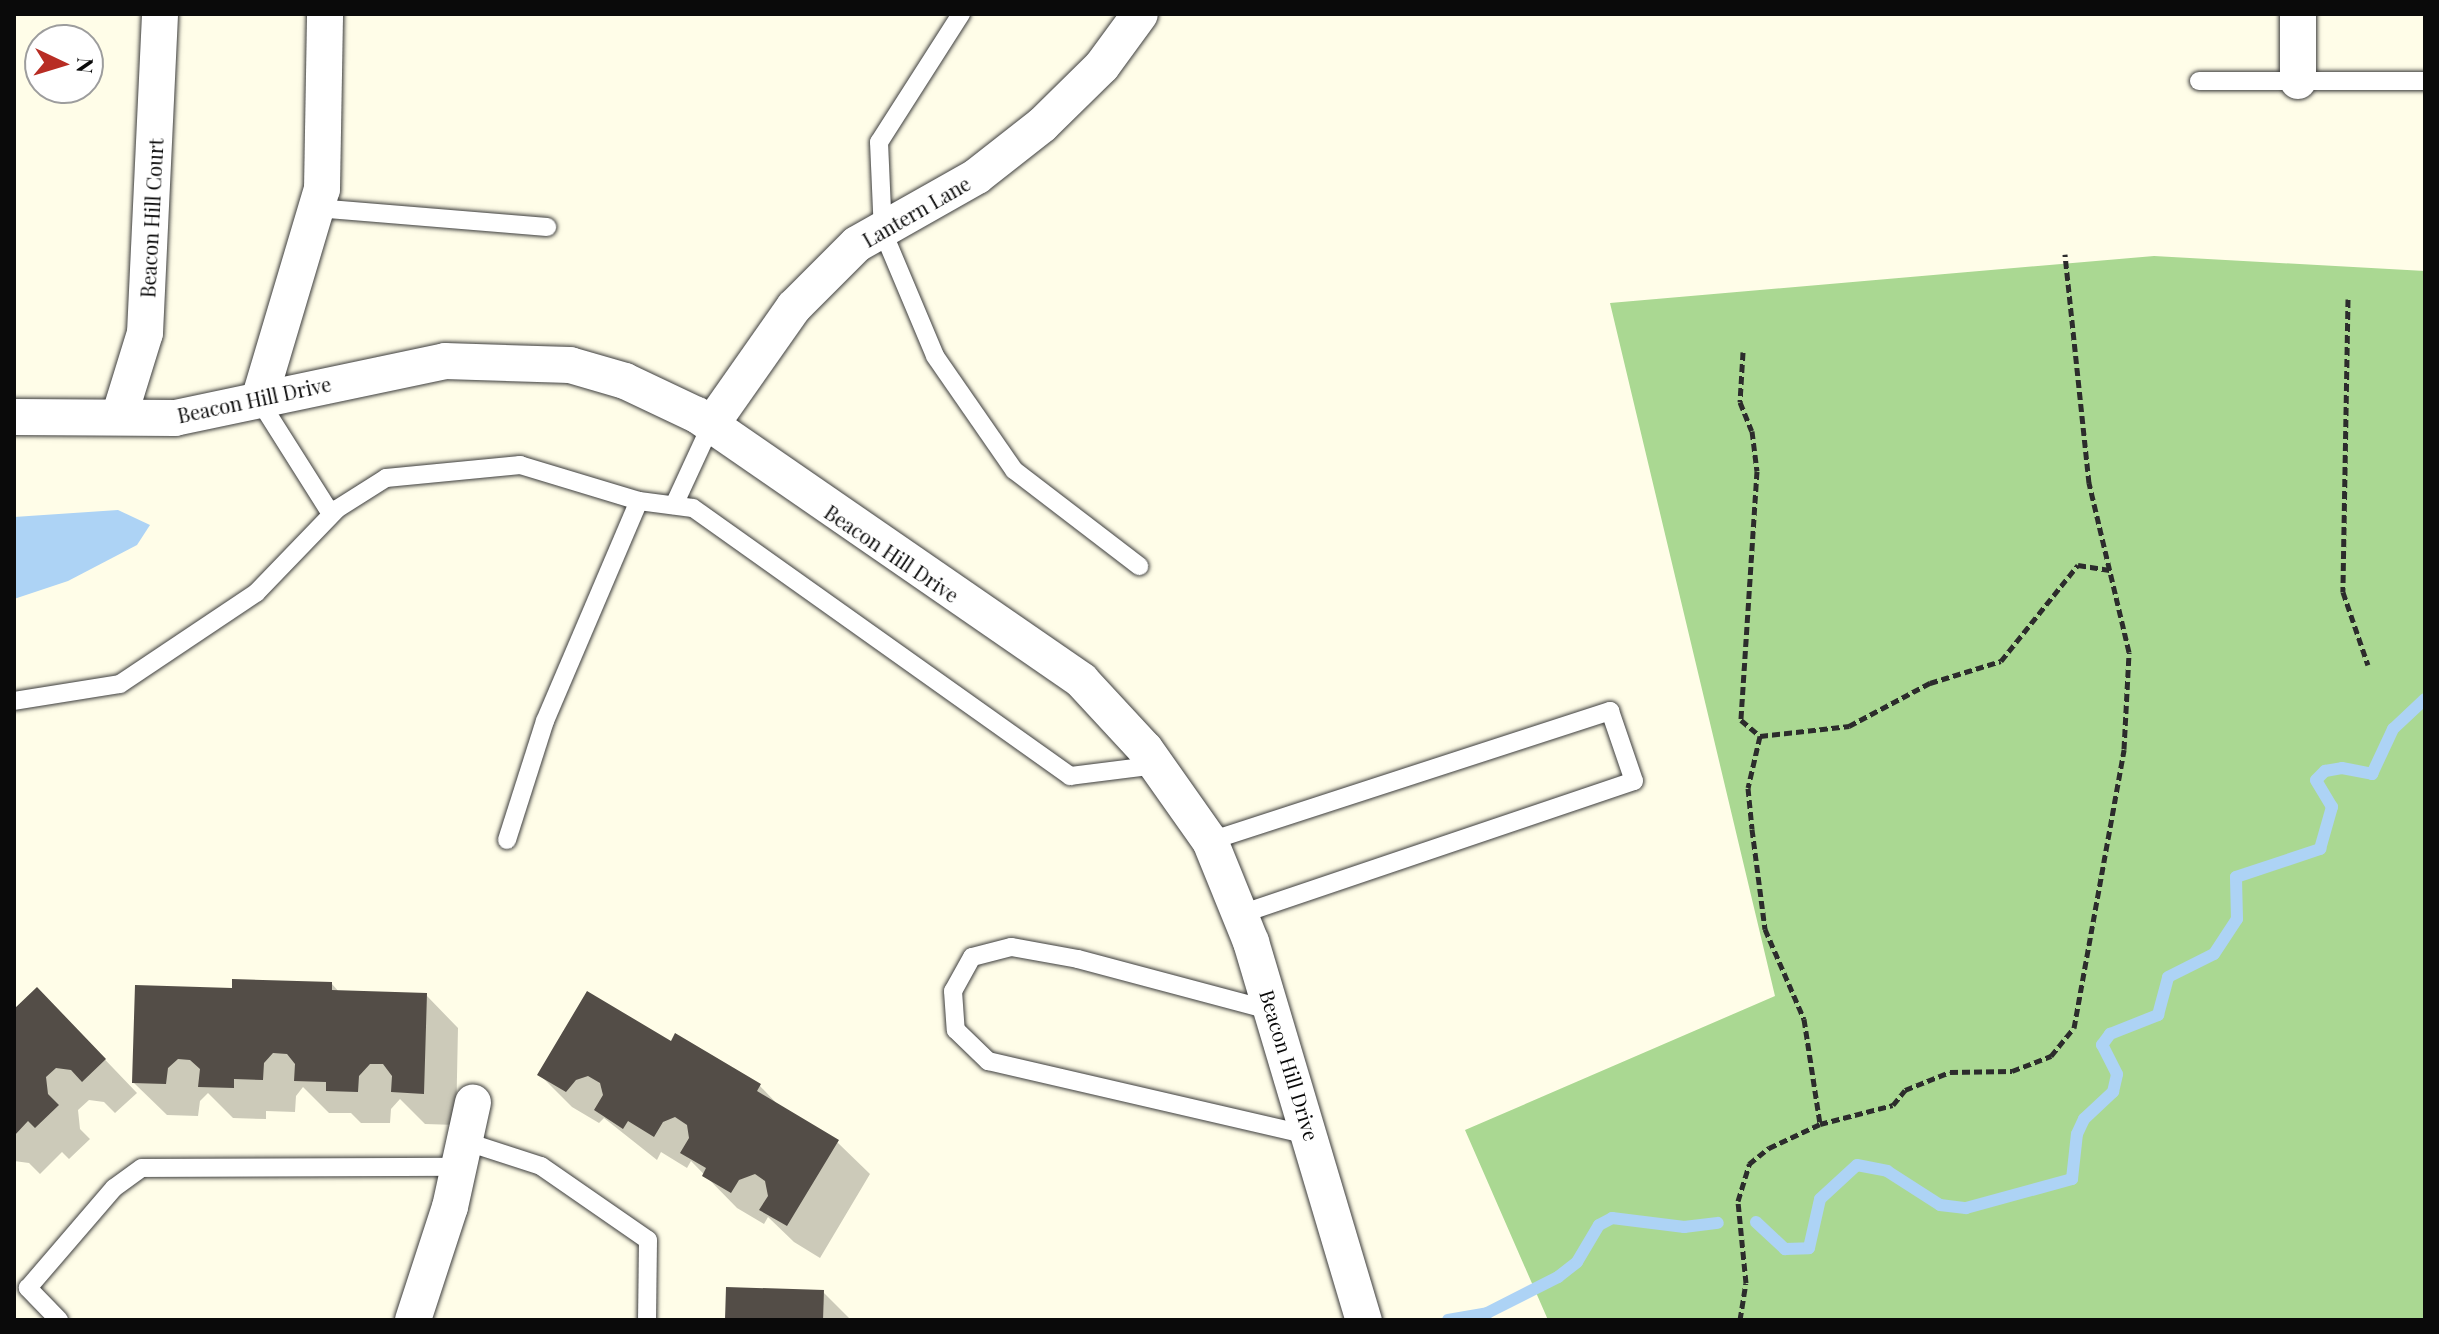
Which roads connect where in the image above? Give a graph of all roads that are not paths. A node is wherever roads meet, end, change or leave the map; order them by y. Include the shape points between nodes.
1 (160, 14) edge
2 (325, 14) edge
3 (961, 14) edge
4 (1140, 14) edge
5 (2298, 14) edge
6 (2199, 81) dead end
7 (2298, 81) junction
8 (2425, 81) edge
9 (316, 208) junction
10 (547, 227) dead end
11 (883, 232) junction
12 (259, 400) junction
13 (14, 417) edge
14 (119, 417) junction
15 (711, 425) junction
16 (639, 501) junction
17 (674, 505) junction
18 (331, 514) junction
19 (1139, 566) dead end
20 (14, 701) edge
21 (1157, 765) junction
22 (507, 840) dead end
23 (1210, 841) junction
24 (1240, 914) junction
25 (1273, 1011) junction
26 (473, 1102) dead end
27 (1312, 1136) junction
28 (461, 1154) junction
29 (59, 1320) edge
30 (413, 1320) edge
31 (647, 1320) edge
32 (1364, 1320) edge

1 - 14 street, Beacon Hill Court via 145,333
2 - 9 street via 322,189
3 - 11 lane via 879,142
4 - 11 street, Lantern Lane via 1102,66 1042,125 977,176
5 - 7 street
6 - 7 lane
7 - 8 lane
9 - 10 lane
9 - 12 street
11 - 15 street, Lantern Lane via 857,244 794,307
11 - 19 lane via 935,356 1014,470
12 - 14 street, Beacon Hill Drive via 175,418
12 - 15 street, Beacon Hill Drive via 445,361 570,365 625,381
12 - 18 lane
13 - 14 street, Beacon Hill Drive
15 - 17 lane
15 - 21 street, Beacon Hill Drive via 1081,680
16 - 17 lane
16 - 18 lane via 520,465 386,478
16 - 22 lane via 545,721
17 - 21 lane via 693,508 1070,776
18 - 20 lane via 256,593 120,684
21 - 23 street, Beacon Hill Drive
23 - 24 street, Beacon Hill Drive
23 - 24 lane via 1610,711 1634,781
24 - 25 street, Beacon Hill Drive
25 - 27 street, Beacon Hill Drive
25 - 27 lane via 1078,959 1011,947 972,957 953,991 956,1030 988,1061
26 - 28 street
27 - 32 street, Beacon Hill Drive
28 - 29 lane via 142,1168 114,1188 28,1288
28 - 30 street
28 - 31 lane via 541,1166 648,1240

